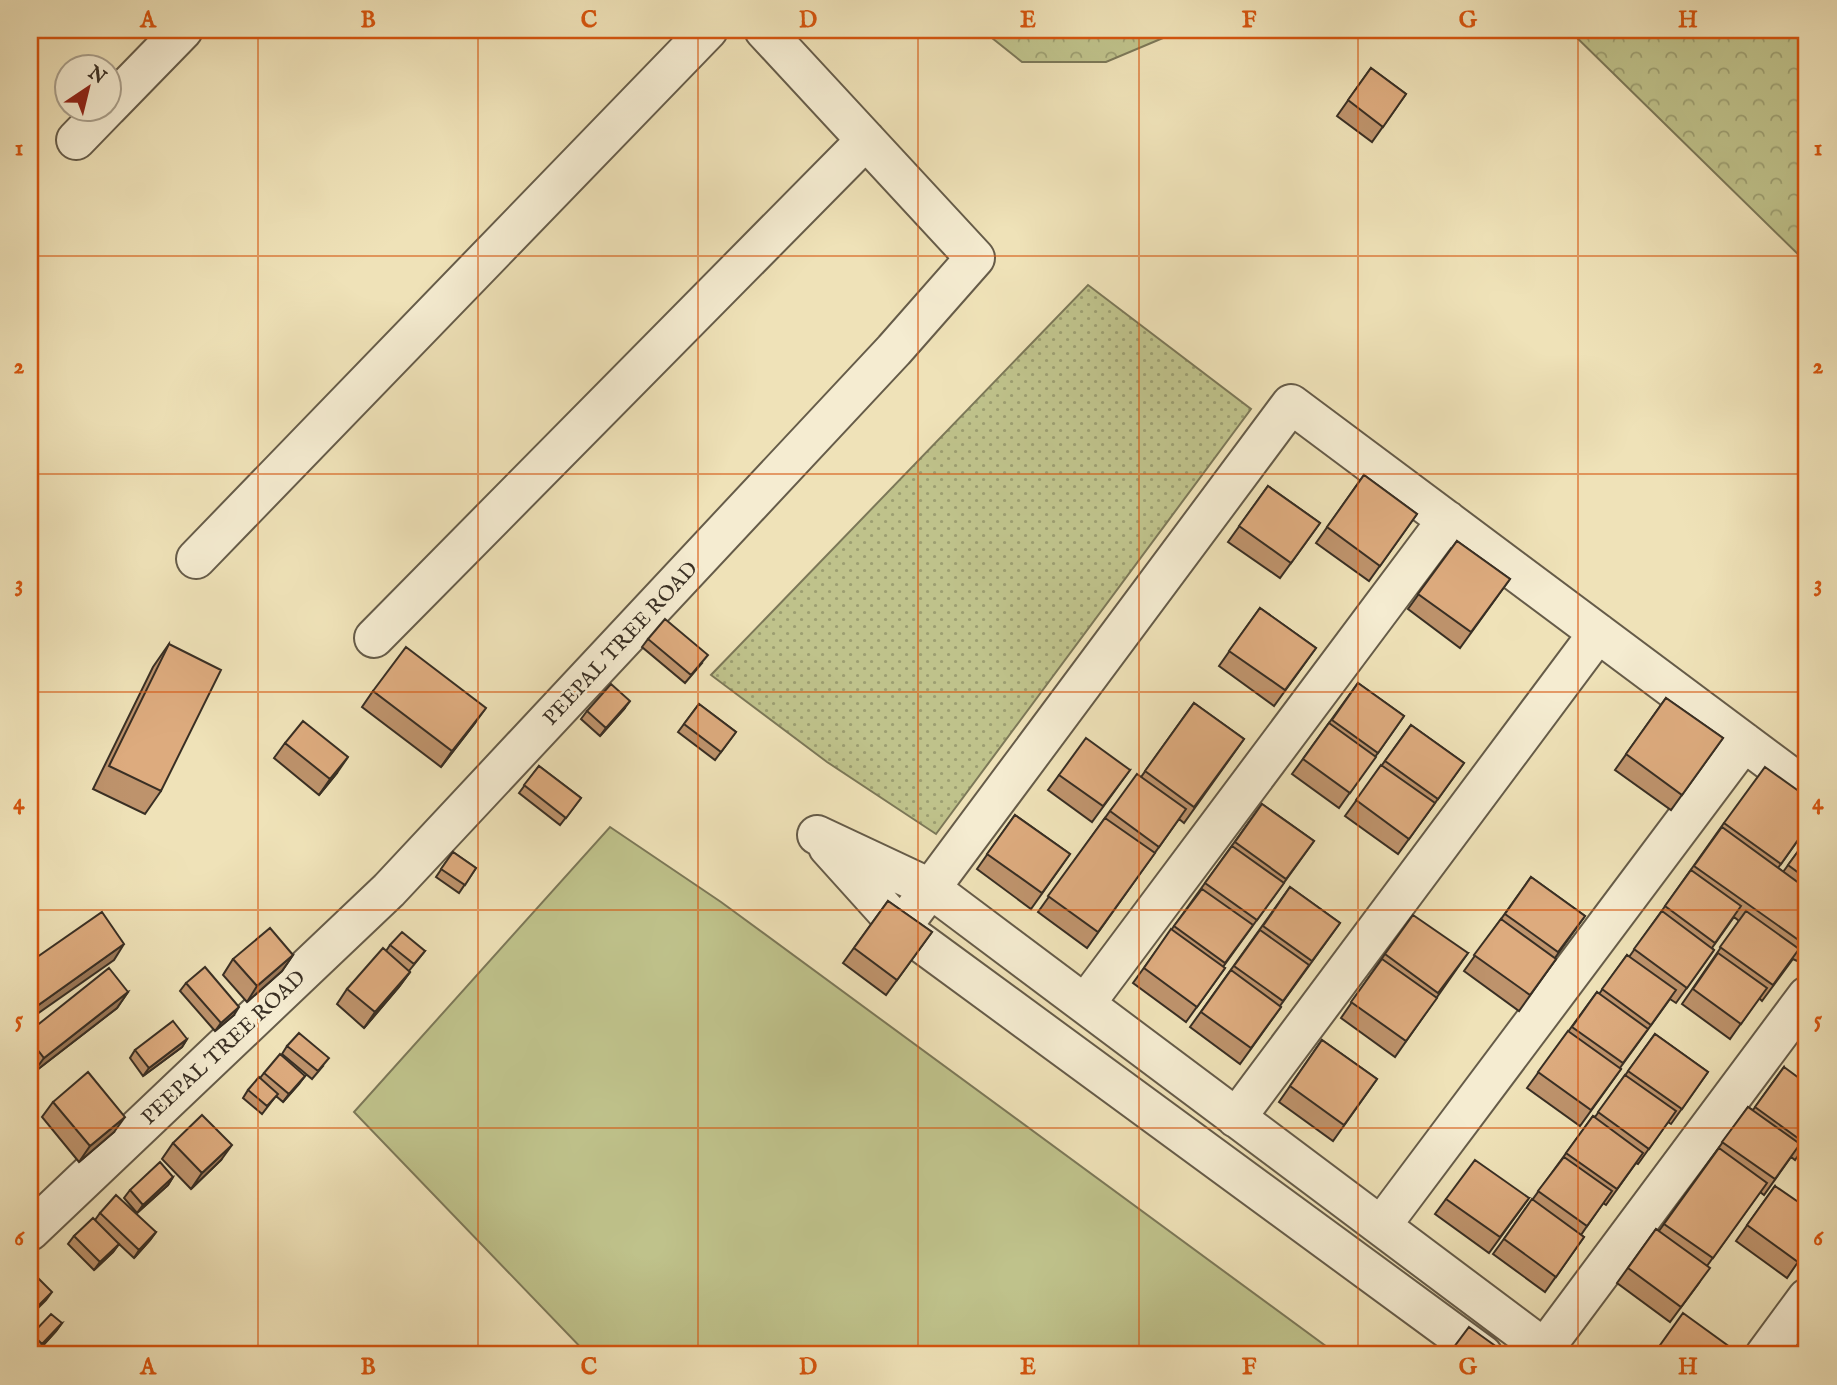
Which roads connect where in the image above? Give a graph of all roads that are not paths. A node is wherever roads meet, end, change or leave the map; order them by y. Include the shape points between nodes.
1 (183, 30) edge
2 (708, 30) edge
3 (764, 30) edge
4 (122, 93) edge
5 (94, 122) edge
6 (76, 140) dead end
7 (866, 140) junction
8 (1447, 520) junction
9 (196, 559) dead end
10 (1598, 633) junction
11 (374, 638) dead end
12 (1744, 742) junction
13 (1807, 789) edge
14 (930, 888) junction
15 (901, 928) junction
16 (1807, 996) edge
17 (1085, 1004) junction
18 (1236, 1118) junction
19 (1381, 1226) junction
20 (30, 1231) edge
21 (1807, 1298) edge
22 (1548, 1352) edge
23 (1483, 1355) edge
24 (1765, 1355) edge

1 - 4 street
2 - 9 street
3 - 7 street, PEEPAL TREE ROAD
5 - 6 street
7 - 11 street
7 - 20 street, PEEPAL TREE ROAD via 975,258 389,890
8 - 10 street
8 - 14 street via 1291,404
8 - 17 street
10 - 12 street
10 - 18 street
12 - 13 street
12 - 19 street
14 - 15 street
14 - 15 street via 817,835
14 - 17 street
15 - 23 street
16 - 22 street
17 - 18 street
18 - 19 street
19 - 22 street
21 - 24 street

